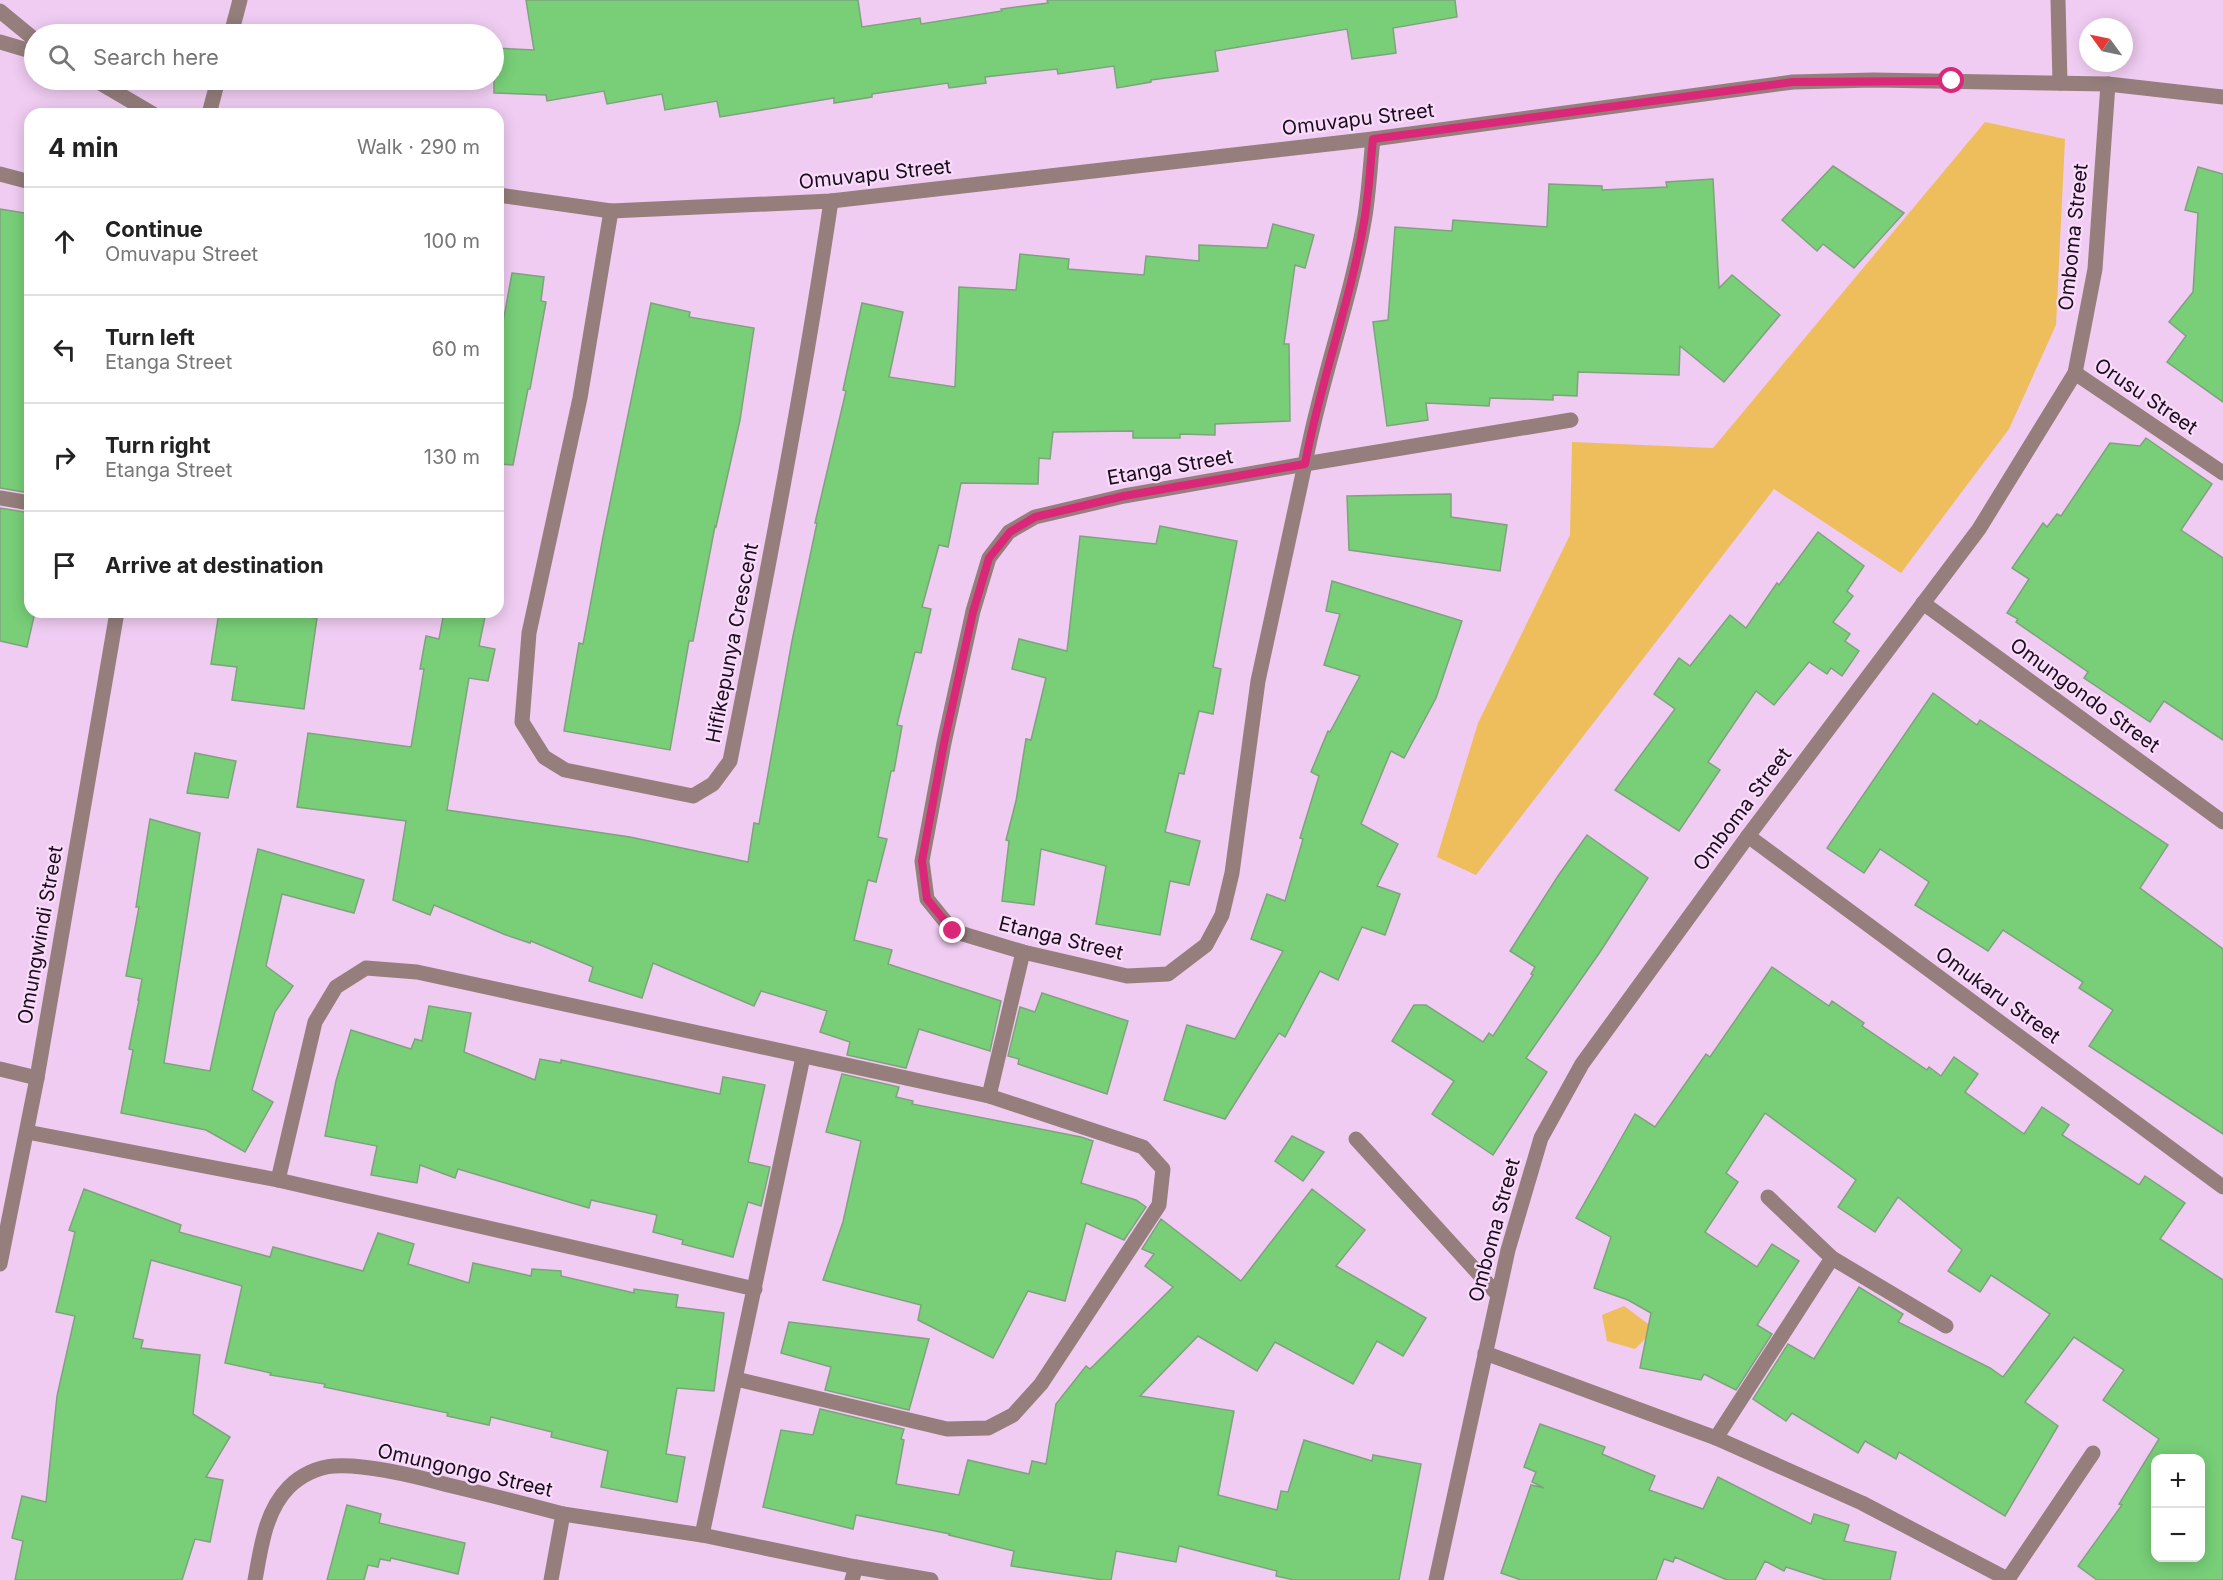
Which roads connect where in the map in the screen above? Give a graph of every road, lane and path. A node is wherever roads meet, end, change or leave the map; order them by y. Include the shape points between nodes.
1 (240, 0) edge
2 (2058, 0) edge
3 (0, 11) edge
4 (234, 24) edge
5 (24, 31) edge
6 (0, 42) edge
7 (24, 49) edge
8 (2060, 83) junction
9 (2108, 84) junction
10 (112, 90) edge
11 (216, 90) edge
12 (2223, 97) edge
13 (143, 108) edge
14 (211, 108) edge
15 (1373, 139) junction
16 (0, 174) edge
17 (24, 180) edge
18 (504, 196) edge
19 (831, 201) junction
20 (611, 211) junction
21 (2075, 373) junction
22 (1571, 420) dead end
23 (1305, 464) junction
24 (2223, 473) edge
25 (0, 498) edge
26 (24, 502) edge
27 (1923, 603) junction
28 (116, 618) edge
29 (2223, 822) edge
30 (1748, 836) junction
31 (1023, 952) junction
32 (803, 1057) junction
33 (0, 1070) edge
34 (37, 1078) junction
35 (988, 1096) junction
36 (27, 1132) junction
37 (1356, 1139) dead end
38 (278, 1180) junction
39 (2223, 1187) edge
40 (1768, 1197) dead end
41 (1832, 1258) junction
42 (0, 1264) edge
43 (755, 1289) junction
44 (1498, 1295) junction
45 (1946, 1326) dead end
46 (1485, 1353) junction
47 (736, 1379) junction
48 (1716, 1438) junction
49 (2093, 1454) dead end
50 (564, 1514) junction
51 (702, 1535) junction
52 (854, 1574) edge
53 (255, 1580) edge
54 (551, 1580) edge
55 (931, 1580) edge
56 (1436, 1580) edge
57 (2008, 1580) edge

1 - 4 street
2 - 8 street
3 - 5 street
6 - 7 street
8 - 9 street, Omuvapu Street
8 - 15 street, Omuvapu Street via 1793,82
9 - 12 street, Omuvapu Street
9 - 21 street, Omboma Street via 2095,269
10 - 13 street
11 - 14 street
15 - 19 street, Omuvapu Street
15 - 23 street, Etanga Street via 1364,221
16 - 17 street
18 - 20 street, Omuvapu Street
19 - 20 street, Omuvapu Street
19 - 20 street, Hifikepunya Crescent via 784,486 730,761 713,784 693,796 566,770 544,757 522,722 529,633 580,398
21 - 24 street, Orusu Street
21 - 27 street, Omboma Street via 1979,529
22 - 23 street
23 - 31 street, Etanga Street via 1258,681 1232,873 1222,915 1206,945 1168,974 1127,976
23 - 31 street, Etanga Street via 1124,496 1035,517 1010,532 989,558 973,612 922,861 927,899 953,931
25 - 26 street
27 - 29 street, Omungondo Street
27 - 30 street, Omboma Street
28 - 34 street, Omungwindi Street
30 - 39 street, Omukaru Street
30 - 44 street, Omboma Street via 1582,1064 1541,1137
31 - 35 street
32 - 35 street
32 - 38 street via 417,972 366,968 336,987 315,1022
32 - 43 street
33 - 34 street
34 - 36 street, Omungwindi Street
35 - 47 street via 1143,1147 1163,1169 1158,1205 1041,1384 1013,1415 988,1428 947,1429
36 - 38 street
36 - 42 street, Omungwindi Street
37 - 44 street
38 - 43 street
40 - 41 street
41 - 45 street
41 - 48 street
43 - 47 street
44 - 46 street, Omboma Street
46 - 48 street
46 - 56 street, Omboma Street
47 - 51 street
48 - 57 street via 1862,1503
49 - 57 street
50 - 51 street
50 - 53 street, Omungongo Street via 386,1471 334,1466 313,1470 289,1486 275,1506 263,1534
50 - 54 street, Omungongo Street
51 - 52 street
52 - 55 street

